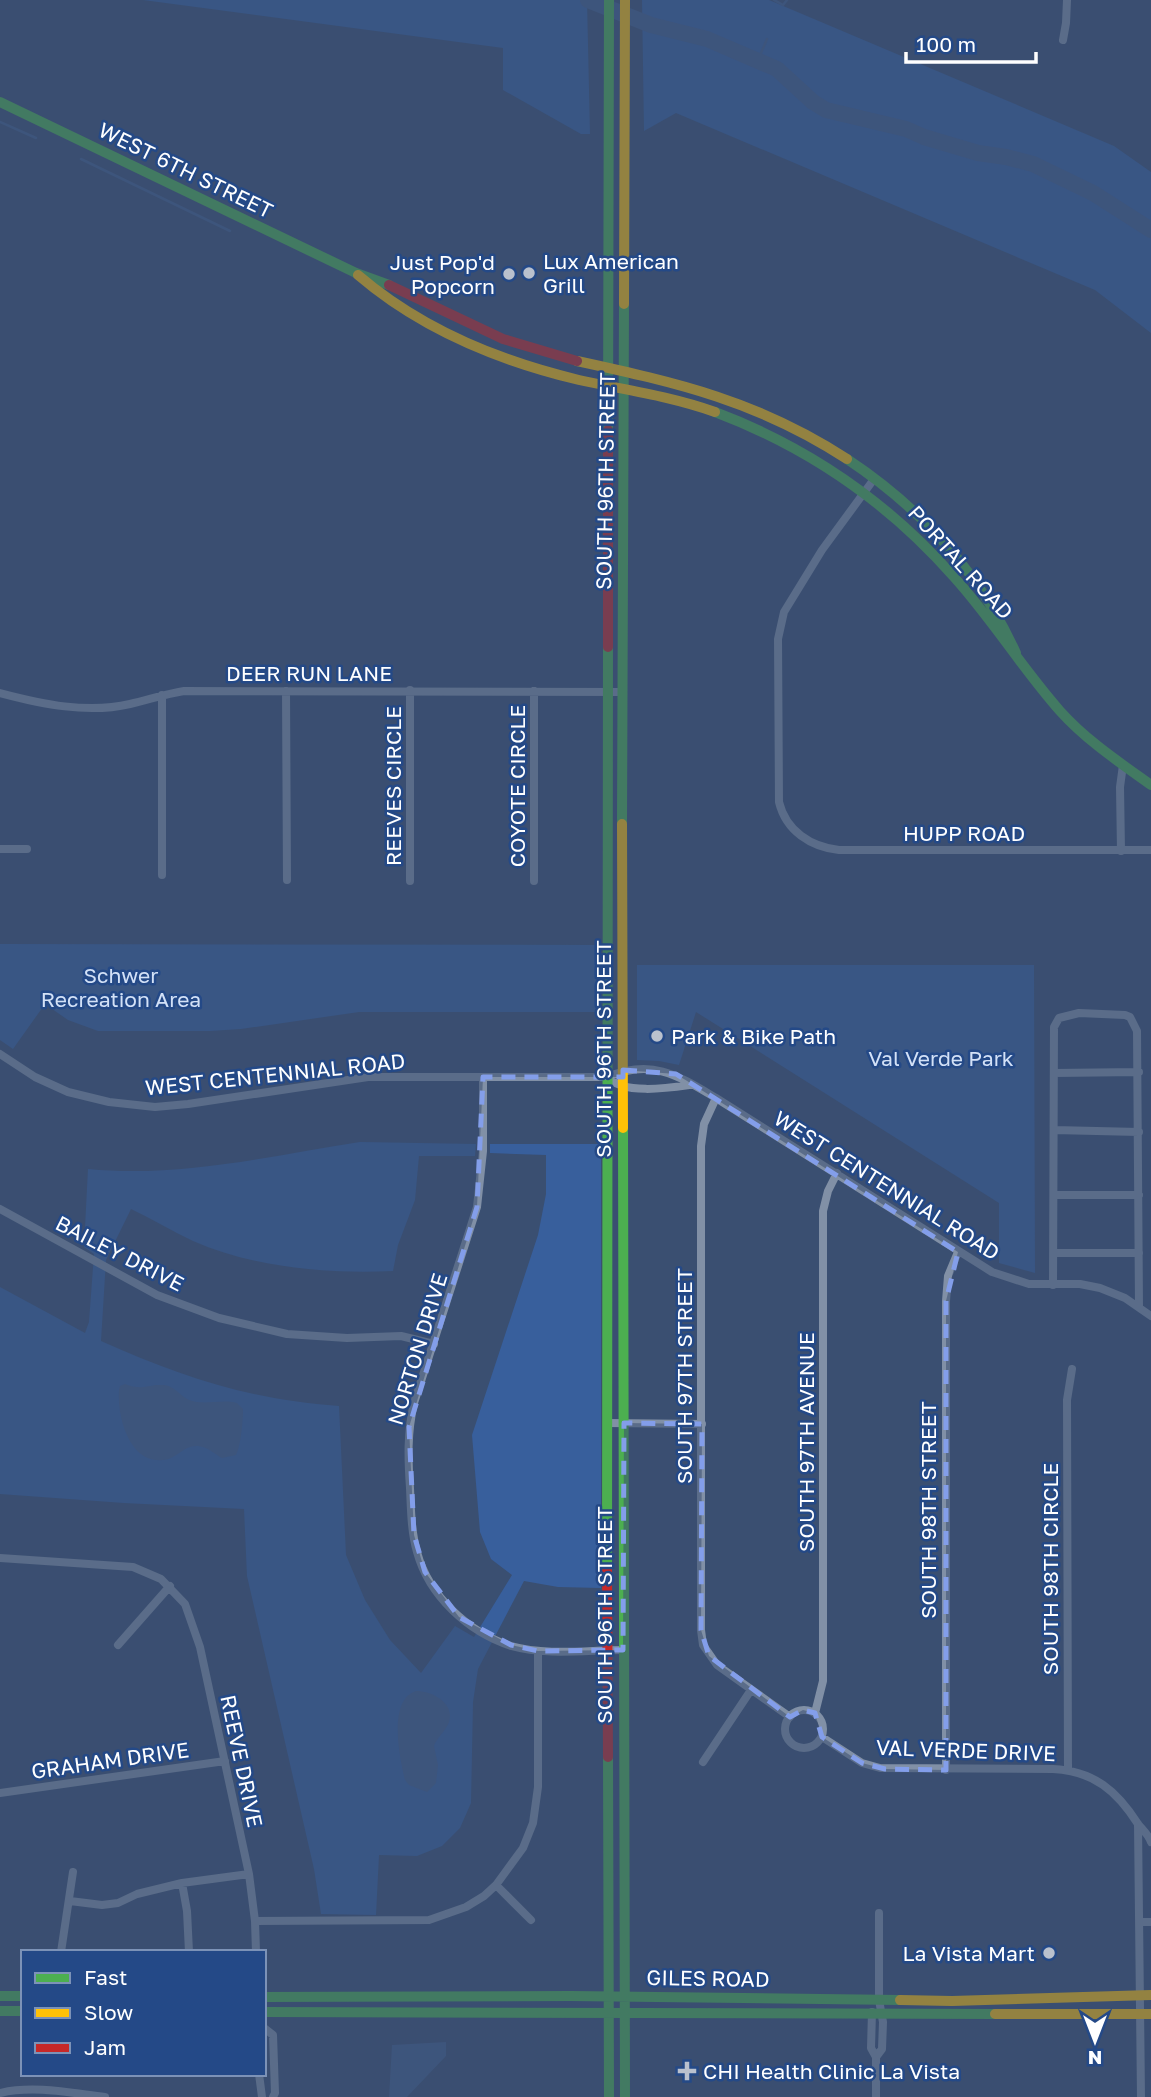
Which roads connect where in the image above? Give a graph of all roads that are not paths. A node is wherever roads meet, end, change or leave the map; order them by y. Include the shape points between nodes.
1 (609, 0) edge
2 (625, 0) edge
3 (1067, 0) edge
4 (1063, 40) dead end
5 (0, 102) edge
6 (356, 273) junction
7 (609, 368) junction
8 (625, 371) junction
9 (607, 386) junction
10 (624, 388) junction
11 (874, 479) junction
12 (865, 492) junction
13 (1016, 653) junction
14 (410, 690) junction
15 (286, 691) junction
16 (534, 691) junction
17 (607, 691) junction
18 (622, 692) junction
19 (0, 693) edge
20 (162, 695) junction
21 (1123, 765) junction
22 (1151, 785) edge
23 (0, 849) edge
24 (27, 849) dead end
25 (1151, 850) edge
26 (1121, 851) junction
27 (162, 875) dead end
28 (287, 880) dead end
29 (411, 881) dead end
30 (534, 881) dead end
31 (0, 1054) edge
32 (623, 1070) junction
33 (1139, 1072) junction
34 (1054, 1073) junction
35 (483, 1077) junction
36 (608, 1077) junction
37 (690, 1085) junction
38 (623, 1087) junction
39 (716, 1098) junction
40 (1054, 1130) junction
41 (1139, 1132) junction
42 (837, 1173) junction
43 (1054, 1195) junction
44 (1139, 1195) junction
45 (0, 1209) edge
46 (958, 1252) junction
47 (1054, 1253) junction
48 (1139, 1253) junction
49 (1053, 1285) junction
50 (1139, 1306) junction
51 (1151, 1316) edge
52 (434, 1344) junction
53 (1072, 1368) dead end
54 (607, 1423) junction
55 (629, 1423) junction
56 (702, 1424) junction
57 (0, 1558) edge
58 (170, 1586) junction
59 (118, 1645) dead end
60 (607, 1650) junction
61 (623, 1650) junction
62 (538, 1651) junction
63 (751, 1690) junction
64 (815, 1713) junction
65 (790, 1717) junction
66 (822, 1737) junction
67 (225, 1761) junction
68 (703, 1762) dead end
69 (946, 1770) junction
70 (1068, 1770) junction
71 (0, 1793) edge
72 (1138, 1824) junction
73 (1151, 1842) edge
74 (73, 1872) dead end
75 (248, 1874) junction
76 (182, 1883) junction
77 (496, 1885) junction
78 (70, 1901) junction
79 (879, 1913) dead end
80 (531, 1920) dead end
81 (255, 1921) junction
82 (1139, 1922) junction
83 (1151, 1922) edge
84 (61, 1950) edge
85 (189, 1950) edge
86 (256, 1950) edge
87 (1146, 1995) edge
88 (0, 1996) edge
89 (21, 1996) edge
90 (610, 1996) junction
91 (625, 1996) junction
92 (266, 1997) edge
93 (879, 2000) junction
94 (0, 2011) edge
95 (21, 2011) edge
96 (266, 2012) edge
97 (610, 2012) junction
98 (625, 2012) junction
99 (871, 2014) junction
100 (883, 2014) junction
101 (1146, 2014) edge
102 (266, 2030) edge
103 (876, 2057) junction
104 (259, 2076) edge
105 (0, 2093) edge
106 (44, 2094) edge
107 (105, 2097) edge
108 (262, 2097) edge
109 (273, 2097) edge
110 (610, 2097) edge
111 (625, 2097) edge
112 (876, 2097) edge
113 (1141, 2097) edge

1 - 7 main road, SOUTH 96TH STREET
2 - 8 main road, SOUTH 96TH STREET
3 - 4 street
5 - 6 main road, WEST 6TH STREET
6 - 7 main road, WEST 6TH STREET via 393,285 462,322 517,344
6 - 9 main road, WEST 6TH STREET via 384,296 475,346
7 - 8 main road, WEST 6TH STREET
7 - 9 main road, SOUTH 96TH STREET
8 - 10 main road, SOUTH 96TH STREET
8 - 11 main road, PORTAL ROAD via 694,387 757,410 811,437
9 - 10 main road, PORTAL ROAD
9 - 17 main road, SOUTH 96TH STREET
10 - 12 main road, PORTAL ROAD via 738,421 801,450
10 - 18 main road, SOUTH 96TH STREET
11 - 12 street
11 - 13 main road, PORTAL ROAD via 916,513 962,562 1000,617
12 - 13 main road, PORTAL ROAD via 939,560
12 - 26 street, HUPP ROAD via 783,612 778,639 781,813 799,836 827,849
13 - 21 main road, PORTAL ROAD via 1062,713
14 - 15 street, DEER RUN LANE
14 - 16 street, DEER RUN LANE
14 - 29 street, REEVES CIRCLE
15 - 20 street, DEER RUN LANE
15 - 28 street
16 - 17 street, DEER RUN LANE
16 - 30 street, COYOTE CIRCLE
17 - 18 street, DEER RUN LANE
17 - 36 main road, SOUTH 96TH STREET
18 - 32 main road, SOUTH 96TH STREET
19 - 20 street, DEER RUN LANE via 53,707 128,705
20 - 27 street
21 - 22 main road, PORTAL ROAD
21 - 26 street
23 - 24 street
25 - 26 street, HUPP ROAD
31 - 35 street, WEST CENTENNIAL ROAD via 68,1092 143,1106 188,1104 368,1077
32 - 36 street, WEST CENTENNIAL ROAD
32 - 37 street, WEST CENTENNIAL ROAD via 660,1070 676,1074
32 - 38 main road, SOUTH 96TH STREET
33 - 34 street
33 - 34 street via 1137,1031 1130,1017 1103,1012 1059,1018 1054,1027
33 - 41 street
34 - 40 street
35 - 36 street, WEST CENTENNIAL ROAD
35 - 52 street, NORTON DRIVE via 477,1207
36 - 38 street
36 - 54 main road, SOUTH 96TH STREET
37 - 38 street
37 - 39 street, WEST CENTENNIAL ROAD
38 - 55 main road, SOUTH 96TH STREET
39 - 42 street, WEST CENTENNIAL ROAD
39 - 56 street, SOUTH 97TH STREET via 701,1138
40 - 41 street
40 - 43 street
41 - 44 street
42 - 46 street, WEST CENTENNIAL ROAD
42 - 64 street, SOUTH 97TH AVENUE via 823,1211 823,1681
43 - 44 street
43 - 47 street
44 - 48 street
45 - 52 street, BAILEY DRIVE via 157,1295 219,1318 287,1334 347,1339 401,1336
46 - 49 street, WEST CENTENNIAL ROAD via 1004,1277
46 - 69 street, SOUTH 98TH STREET via 948,1276 946,1301
47 - 48 street
47 - 49 street
48 - 50 street
49 - 50 street, WEST CENTENNIAL ROAD via 1100,1288
50 - 51 street, WEST CENTENNIAL ROAD
52 - 62 street, NORTON DRIVE via 409,1427 417,1553 437,1595 459,1618 511,1646
53 - 70 street, SOUTH 98TH CIRCLE via 1067,1400
54 - 55 street
54 - 60 main road, SOUTH 96TH STREET
55 - 56 street
55 - 61 main road, SOUTH 96TH STREET
56 - 63 street, SOUTH 97TH STREET via 701,1630 709,1656
57 - 58 street via 133,1567
58 - 59 street
58 - 67 street, REEVE DRIVE via 192,1619
60 - 61 street, NORTON DRIVE
60 - 62 street, NORTON DRIVE
60 - 90 main road, SOUTH 96TH STREET
61 - 91 main road, SOUTH 96TH STREET
62 - 77 street via 538,1787 533,1823 523,1848
63 - 65 street
63 - 68 street
64 - 65 street via 803,1710
64 - 66 street via 823,1726
65 - 66 street via 786,1728 793,1743 809,1746
66 - 69 street, VAL VERDE DRIVE via 872,1767
67 - 71 street, GRAHAM DRIVE
67 - 75 street, REEVE DRIVE
69 - 70 street, VAL VERDE DRIVE
70 - 72 street, VAL VERDE DRIVE via 1113,1791
72 - 73 street, VAL VERDE DRIVE
72 - 82 street
74 - 78 street
75 - 76 street
75 - 81 street, REEVE DRIVE
76 - 78 street via 118,1903
76 - 85 street
77 - 80 street
77 - 81 street via 466,1907 429,1920
78 - 84 street
79 - 93 street
81 - 86 street, REEVE DRIVE
82 - 83 street
82 - 87 street
87 - 93 main road, GILES ROAD
87 - 101 street
88 - 89 main road
90 - 91 main road, GILES ROAD
90 - 92 main road, GILES ROAD
90 - 97 main road, SOUTH 96TH STREET
91 - 93 main road, GILES ROAD
91 - 98 main road, SOUTH 96TH STREET
93 - 99 street
93 - 100 street
94 - 95 main road
96 - 97 main road, GILES ROAD
97 - 98 main road, GILES ROAD
97 - 110 main road, SOUTH 96TH STREET
98 - 99 main road, GILES ROAD
98 - 111 main road, SOUTH 96TH STREET
99 - 100 main road, GILES ROAD
99 - 103 street via 871,2048
100 - 101 main road, GILES ROAD
100 - 103 street via 882,2049
101 - 113 street
102 - 109 street via 273,2035
103 - 112 street
104 - 108 street
105 - 106 street
106 - 107 street

